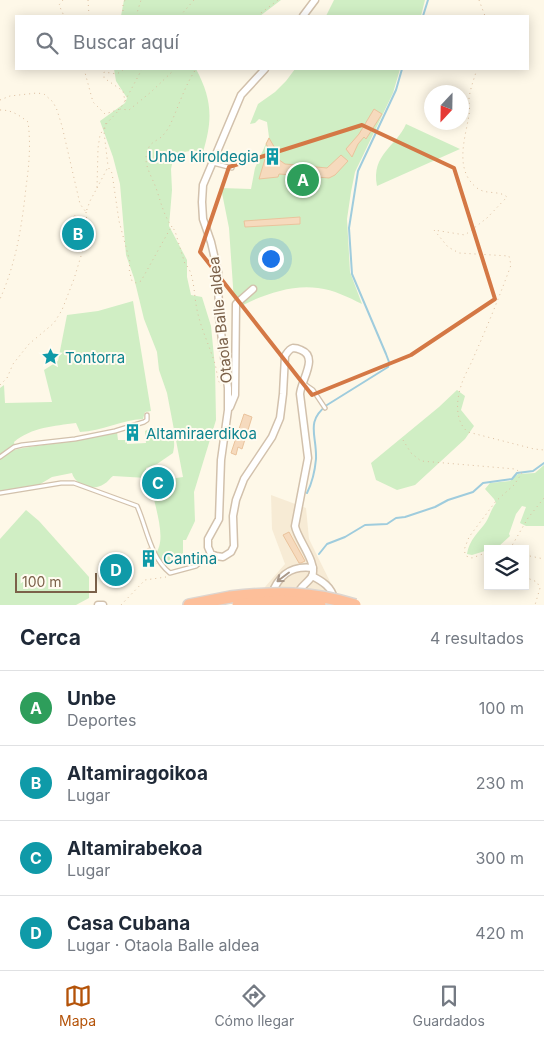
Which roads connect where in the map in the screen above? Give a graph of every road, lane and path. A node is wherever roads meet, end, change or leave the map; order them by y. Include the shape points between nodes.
1 (62, 0) edge
2 (88, 0) edge
3 (125, 0) edge
4 (141, 0) edge
5 (194, 0) edge
6 (278, 0) edge
7 (315, 0) edge
8 (478, 0) edge
9 (64, 15) edge
10 (89, 15) edge
11 (123, 15) edge
12 (136, 15) edge
13 (181, 15) edge
14 (257, 15) edge
15 (304, 15) edge
16 (485, 15) edge
17 (84, 70) edge
18 (123, 70) edge
19 (141, 70) edge
20 (174, 70) edge
21 (195, 70) edge
22 (264, 70) edge
23 (477, 70) edge
24 (104, 72) joint
25 (0, 100) edge
26 (125, 101) junction
27 (120, 109) junction
28 (0, 110) edge
29 (107, 122) junction
30 (212, 163) junction
31 (108, 167) junction
32 (232, 168) dead end
33 (97, 188) junction
34 (86, 212) junction
35 (173, 228) junction
36 (253, 289) dead end
37 (0, 299) edge
38 (302, 382) junction
39 (0, 385) edge
40 (228, 395) junction
41 (325, 408) dead end
42 (228, 410) junction
43 (147, 415) dead end
44 (402, 440) dead end
45 (544, 450) edge
46 (0, 457) edge
47 (0, 493) edge
48 (544, 498) edge
49 (512, 545) edge
50 (211, 554) junction
51 (484, 554) edge
52 (529, 556) edge
53 (544, 559) edge
54 (313, 568) junction
55 (170, 572) junction
56 (312, 576) junction
57 (529, 578) edge
58 (296, 598) junction
59 (234, 601) edge
60 (98, 605) edge
61 (103, 605) edge
62 (121, 605) edge
63 (189, 605) edge
64 (268, 605) edge
65 (290, 605) edge
66 (300, 605) edge
67 (320, 605) edge
68 (335, 605) edge
69 (355, 605) edge
70 (535, 605) edge

1 - 9 path via 59,5
2 - 10 path
3 - 11 path
4 - 12 path
5 - 13 path
6 - 14 path
7 - 15 street
8 - 16 path
17 - 27 path via 93,102 105,114
18 - 24 path via 117,74
19 - 26 path
20 - 27 path via 129,110
21 - 35 path via 169,126 147,152 150,178
22 - 30 street, Otaola Balle aldea via 241,95
23 - 45 path via 469,99 470,112 463,146 464,169 481,191 507,197 465,235 434,230 448,247 460,253 509,256 511,265 461,386 459,420 468,432
24 - 26 path via 104,78 123,92
25 - 34 path via 37,93 44,94 53,102 60,118 80,204
26 - 27 path
27 - 29 path
28 - 37 path via 19,114 28,122 30,132 21,232
29 - 31 path via 104,132
29 - 33 path via 98,141
30 - 32 lane
30 - 40 street, Otaola Balle aldea via 203,185 203,219 218,272 219,316
31 - 33 path
31 - 35 path via 132,281 140,281
33 - 34 path
34 - 39 path via 88,234 62,310 54,323 25,349
35 - 40 path via 189,268 219,382
36 - 42 street, Otaola Balle aldea via 236,304 235,395
38 - 41 lane via 313,390
38 - 50 street via 310,362 309,355 293,348 285,356 280,418 244,479 236,500 234,546 223,557
38 - 54 street via 300,394 308,458 295,526
40 - 42 street, Otaola Balle aldea
42 - 50 street, Otaola Balle aldea via 221,460 219,519 208,539
43 - 46 lane via 144,422 115,431 22,445
44 - 51 path via 421,461 506,468 522,473 514,485 496,500 469,537 464,550 466,556 472,558
47 - 55 lane via 74,483 130,502 137,506 160,564
48 - 49 path
50 - 55 lane via 196,566
52 - 53 path
54 - 56 street
54 -> 64 street via 298,568 282,576 276,582
55 - 62 path via 167,576 145,580
56 - 58 street
56 - 68 street via 324,582 333,594
57 - 70 path via 540,588
58 - 65 street
58 - 66 street
59 - 63 highway
59 - 67 highway, bridge
59 - 69 highway, bridge via 278,593 305,594
60 - 61 street

